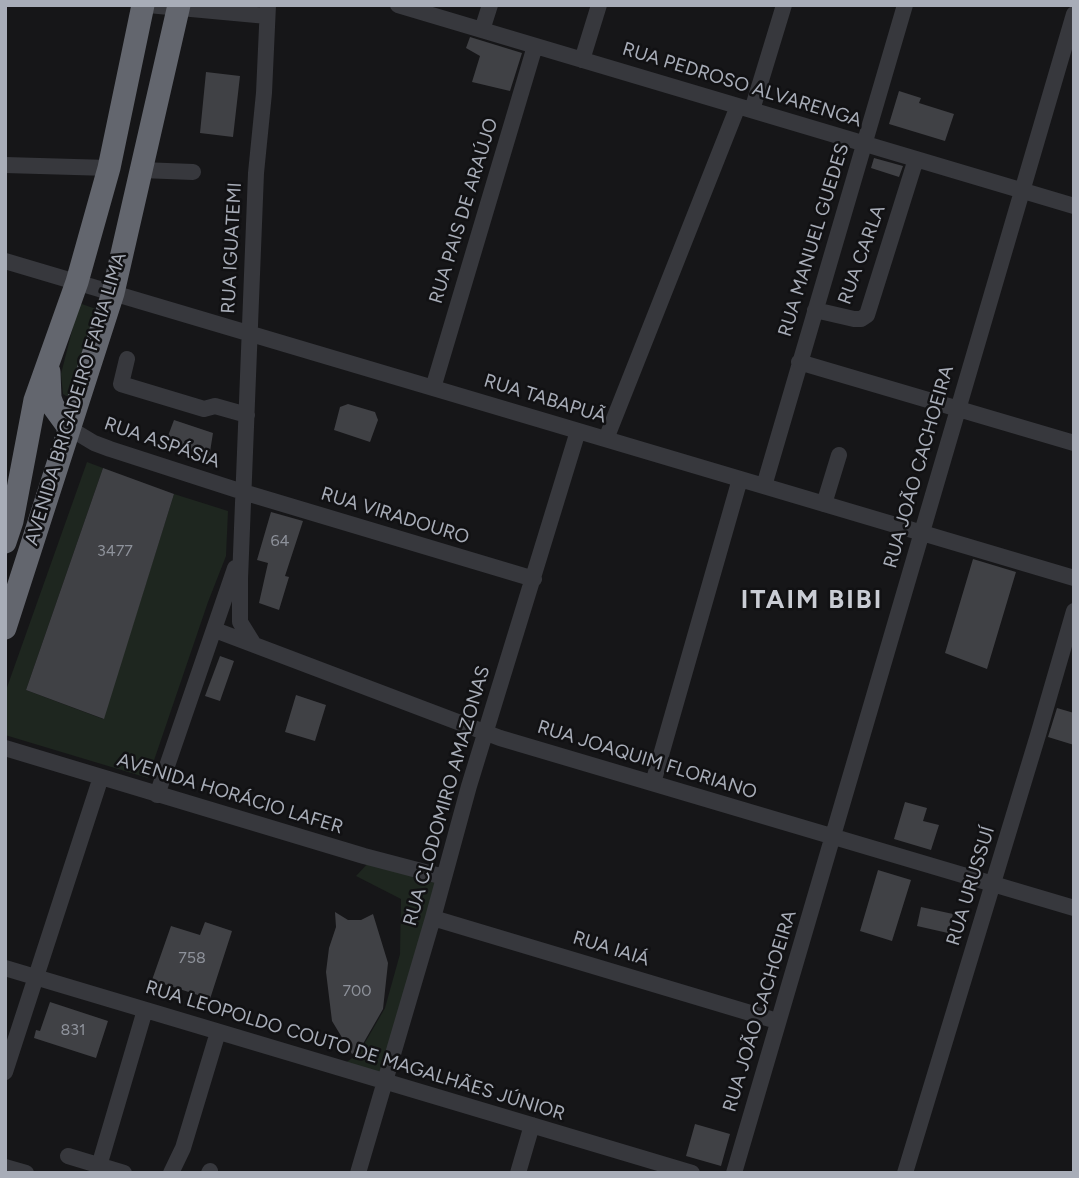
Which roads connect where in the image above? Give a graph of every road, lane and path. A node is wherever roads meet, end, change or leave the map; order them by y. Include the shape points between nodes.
1 (146, 5) edge
2 (398, 5) edge
3 (490, 5) edge
4 (599, 5) edge
5 (784, 5) edge
6 (905, 5) edge
7 (1061, 5) edge
8 (179, 7) edge
9 (1074, 9) edge
10 (267, 11) edge
11 (1072, 24) edge
12 (482, 30) junction
13 (535, 46) junction
14 (582, 60) junction
15 (745, 108) junction
16 (865, 144) junction
17 (916, 159) junction
18 (5, 165) edge
19 (109, 168) junction
20 (141, 170) junction
21 (193, 172) dead end
22 (1023, 191) junction
23 (1074, 206) edge
24 (5, 261) edge
25 (77, 282) junction
26 (113, 293) junction
27 (816, 310) junction
28 (249, 333) junction
29 (127, 359) dead end
30 (48, 362) junction
31 (799, 362) junction
32 (433, 388) junction
33 (958, 408) junction
34 (247, 415) junction
35 (69, 428) junction
36 (578, 431) junction
37 (606, 439) junction
38 (1074, 443) edge
39 (26, 451) junction
40 (839, 455) dead end
41 (56, 472) junction
42 (740, 479) junction
43 (764, 486) junction
44 (243, 492) junction
45 (824, 504) junction
46 (922, 533) junction
47 (5, 542) edge
48 (241, 548) junction
49 (1074, 578) edge
50 (534, 579) junction
51 (1074, 611) edge
52 (5, 628) edge
53 (215, 630) junction
54 (253, 643) junction
55 (486, 733) junction
56 (5, 748) edge
57 (101, 777) junction
58 (653, 783) junction
59 (157, 795) junction
60 (833, 838) junction
61 (444, 877) junction
62 (993, 885) junction
63 (1074, 908) edge
64 (433, 918) junction
65 (5, 968) edge
66 (35, 978) junction
67 (145, 1010) junction
68 (777, 1021) junction
69 (218, 1032) junction
70 (5, 1072) edge
71 (386, 1082) junction
72 (532, 1125) junction
73 (68, 1156) dead end
74 (99, 1166) junction
75 (5, 1167) edge
76 (26, 1173) edge
77 (124, 1173) edge
78 (171, 1173) edge
79 (358, 1173) edge
80 (518, 1173) edge
81 (692, 1173) edge
82 (734, 1173) edge
83 (905, 1173) edge

1 - 8 street
1 - 19 highway, AVENIDA BRIGADEIRO FARIA LIMA
2 - 12 street, RUA PEDROSO ALVARENGA
3 - 12 street
4 - 14 street
5 - 15 street
6 - 16 street, RUA MANUEL GUEDES
7 - 9 street
8 - 10 street
8 - 20 highway, AVENIDA BRIGADEIRO FARIA LIMA
10 - 28 street, RUA IGUATEMI
11 - 22 street, RUA JOÃO CACHOEIRA
12 - 13 street, RUA PEDROSO ALVARENGA
13 - 14 street, RUA PEDROSO ALVARENGA
13 - 32 street, RUA PAIS DE ARAÚJO
14 - 15 street, RUA PEDROSO ALVARENGA
15 - 16 street, RUA PEDROSO ALVARENGA
15 - 37 street
16 - 17 street, RUA PEDROSO ALVARENGA
16 - 27 street, RUA MANUEL GUEDES
17 - 22 street, RUA PEDROSO ALVARENGA
17 - 27 street, RUA CARLA via 867,315 854,319
18 - 19 street
19 - 25 highway, AVENIDA BRIGADEIRO FARIA LIMA
20 - 21 street
20 - 26 highway, AVENIDA BRIGADEIRO FARIA LIMA
22 - 23 street, RUA PEDROSO ALVARENGA
22 - 33 street, RUA JOÃO CACHOEIRA
24 - 25 street, RUA TABAPUÃ
25 - 26 street, RUA TABAPUÃ
25 - 30 highway, AVENIDA BRIGADEIRO FARIA LIMA
26 - 28 street, RUA TABAPUÃ
26 - 35 highway, AVENIDA BRIGADEIRO FARIA LIMA
27 - 31 street, RUA MANUEL GUEDES
28 - 32 street, RUA TABAPUÃ
28 - 34 street, RUA IGUATEMI
29 - 34 street via 121,384 204,409 215,407
30 - 35 highway via 50,398
30 - 39 highway, AVENIDA BRIGADEIRO FARIA LIMA via 35,400
31 - 33 street
31 - 43 street, RUA MANUEL GUEDES
32 - 36 street, RUA TABAPUÃ
33 - 38 street
33 - 46 street, RUA JOÃO CACHOEIRA
34 - 44 street, RUA IGUATEMI
35 - 41 highway, AVENIDA BRIGADEIRO FARIA LIMA
35 - 44 street, RUA ASPÁSIA via 102,446
36 - 37 street, RUA TABAPUÃ
36 - 50 street, RUA CLODOMIRO AMAZONAS
37 - 42 street, RUA TABAPUÃ
39 - 41 highway via 46,455
39 - 47 highway, AVENIDA BRIGADEIRO FARIA LIMA
40 - 45 street
41 - 52 highway, AVENIDA BRIGADEIRO FARIA LIMA
42 - 43 street, RUA TABAPUÃ
42 - 58 street
43 - 45 street, RUA TABAPUÃ
44 - 48 street, RUA IGUATEMI
44 - 50 street, RUA VIRADOURO
45 - 46 street, RUA TABAPUÃ
46 - 49 street, RUA TABAPUÃ
46 - 60 street, RUA JOÃO CACHOEIRA
48 - 53 street
48 - 54 street via 240,622
50 - 55 street, RUA CLODOMIRO AMAZONAS
51 - 62 street, RUA URUSSUÍ
53 - 54 street, RUA JOAQUIM FLORIANO
53 - 59 street
54 - 55 street, RUA JOAQUIM FLORIANO
55 - 58 street, RUA JOAQUIM FLORIANO
55 - 61 street, RUA CLODOMIRO AMAZONAS
56 - 57 street, AVENIDA HORÁCIO LAFER
57 - 59 street, AVENIDA HORÁCIO LAFER
57 - 66 street
58 - 60 street, RUA JOAQUIM FLORIANO
59 - 61 street, AVENIDA HORÁCIO LAFER
60 - 62 street, RUA JOAQUIM FLORIANO
60 - 68 street, RUA JOÃO CACHOEIRA
61 - 64 street, RUA CLODOMIRO AMAZONAS
62 - 63 street, RUA JOAQUIM FLORIANO
62 - 83 street, RUA URUSSUÍ
64 - 68 street, RUA IAIÁ
64 - 71 street, RUA CLODOMIRO AMAZONAS
65 - 66 street, RUA LEOPOLDO COUTO DE MAGALHÃES JÚNIOR
66 - 67 street, RUA LEOPOLDO COUTO DE MAGALHÃES JÚNIOR
66 - 70 street
67 - 69 street, RUA LEOPOLDO COUTO DE MAGALHÃES JÚNIOR
67 - 74 street
68 - 82 street, RUA JOÃO CACHOEIRA
69 - 71 street, RUA LEOPOLDO COUTO DE MAGALHÃES JÚNIOR
69 - 78 street
71 - 72 street, RUA LEOPOLDO COUTO DE MAGALHÃES JÚNIOR
71 - 79 street, RUA CLODOMIRO AMAZONAS
72 - 80 street
72 - 81 street, RUA LEOPOLDO COUTO DE MAGALHÃES JÚNIOR
73 - 74 street
74 - 77 street
75 - 76 street

